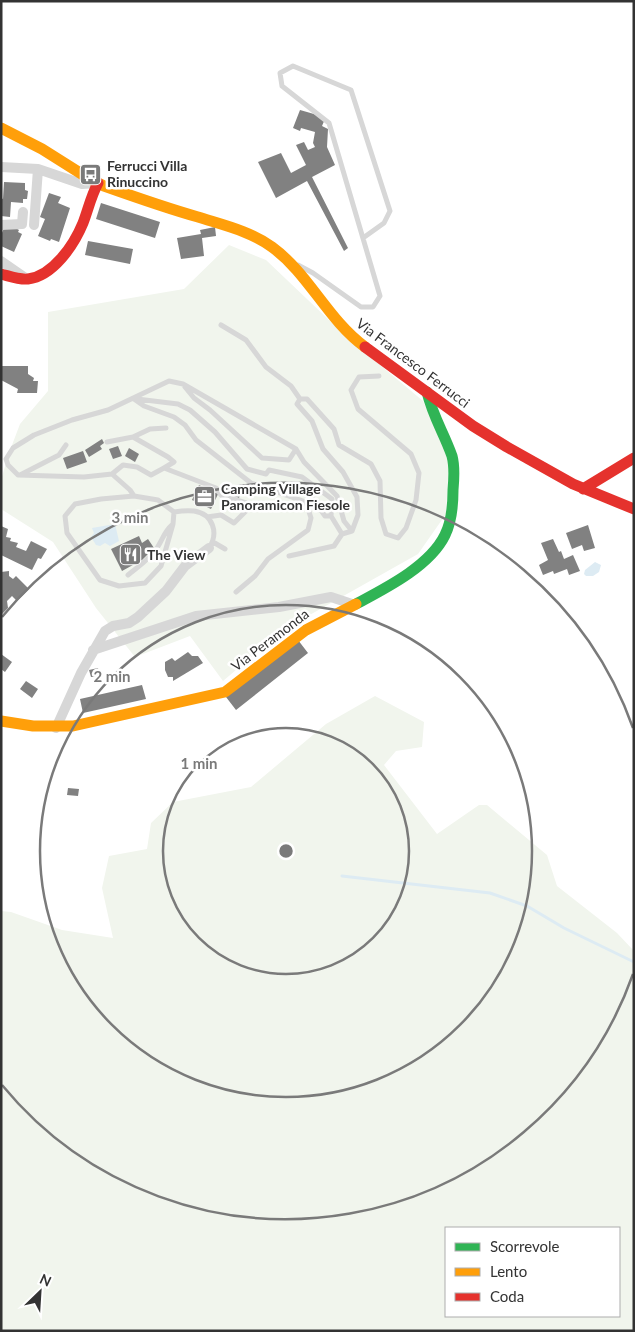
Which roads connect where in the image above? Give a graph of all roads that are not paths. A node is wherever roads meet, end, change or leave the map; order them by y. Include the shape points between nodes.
1 (1, 128) edge
2 (1, 167) edge
3 (38, 170) junction
4 (98, 183) junction
5 (23, 212) dead end
6 (1, 225) edge
7 (34, 225) dead end
8 (364, 238) junction
9 (286, 260) junction
10 (1, 261) edge
11 (1, 274) edge
12 (28, 279) junction
13 (221, 325) dead end
14 (379, 376) dead end
15 (183, 384) junction
16 (427, 392) junction
17 (134, 399) junction
18 (300, 399) junction
19 (166, 428) dead end
20 (133, 437) junction
21 (107, 442) dead end
22 (66, 445) dead end
23 (296, 449) junction
24 (634, 458) edge
25 (164, 468) junction
26 (112, 474) junction
27 (20, 475) junction
28 (583, 489) junction
29 (134, 496) junction
30 (306, 502) junction
31 (634, 509) edge
32 (174, 512) junction
33 (331, 516) junction
34 (207, 517) junction
35 (173, 524) junction
36 (352, 531) junction
37 (342, 534) junction
38 (211, 545) junction
39 (225, 549) dead end
40 (289, 556) dead end
41 (128, 574) dead end
42 (236, 592) dead end
43 (352, 604) junction
44 (93, 650) junction
45 (1, 721) edge
46 (56, 728) junction

1 - 4 street, Via Francesco Ferrucci
2 - 3 street
3 - 4 street via 82,184
3 - 7 street
4 - 9 street, Via Francesco Ferrucci via 252,235
4 - 12 street via 81,226 68,248 43,274
5 - 6 street via 22,224
8 - 8 lane via 329,123 282,86 280,73 293,66 351,90 390,212 384,223
8 - 9 lane via 380,296 373,308 361,307 313,273
9 - 16 street, Via Francesco Ferrucci via 344,330
10 - 12 street
11 - 12 street
13 - 18 lane via 246,340 266,367 291,386
14 - 18 lane via 359,377 351,390 358,409 411,454 419,473 416,500 406,528 398,538 386,534 381,518 380,481 371,464 339,445 334,430 307,399
15 - 17 lane via 169,381
15 - 23 lane
15 - 23 lane via 194,398 262,458 288,460
16 - 28 street, Via Francesco Ferrucci via 475,428
16 - 43 street, Via Peramonda via 431,410 452,457 454,486 450,523 440,544 416,568 386,588
17 - 27 lane via 34,435 13,448 6,459
17 - 30 lane via 174,417 196,440 251,483
17 - 33 lane via 178,404 190,410 215,432 247,469 302,477 332,499
18 - 36 lane via 297,404 312,421 323,449 343,472 357,497 358,515
19 - 20 lane via 150,429
20 - 21 lane
20 - 25 lane via 174,462
22 - 27 lane via 59,455
23 - 36 lane via 304,462 337,496 344,521
24 - 28 street
25 - 26 lane via 151,475 137,467 123,465
25 - 34 lane via 246,503 247,510 234,523 221,515
26 - 27 lane via 84,477
26 - 29 lane
28 - 31 street, Via Francesco Ferrucci
29 - 32 lane via 158,500
29 - 35 lane via 74,504 65,516 66,533 100,580 119,586 145,583 161,566
30 - 33 lane via 313,499 326,516
30 - 42 lane via 311,518 308,530 268,559 255,576
32 - 34 lane via 193,511
32 - 35 lane
33 - 37 lane
34 - 38 lane via 214,525
35 - 41 lane via 149,558
36 - 37 lane
37 - 40 lane via 334,546
38 - 39 lane
38 - 44 street via 185,566 166,591 138,617 108,628
43 - 44 street via 331,597 196,616
43 - 46 street, Via Peramonda via 306,630 225,692
44 - 46 street
45 - 46 street, Via Peramonda

